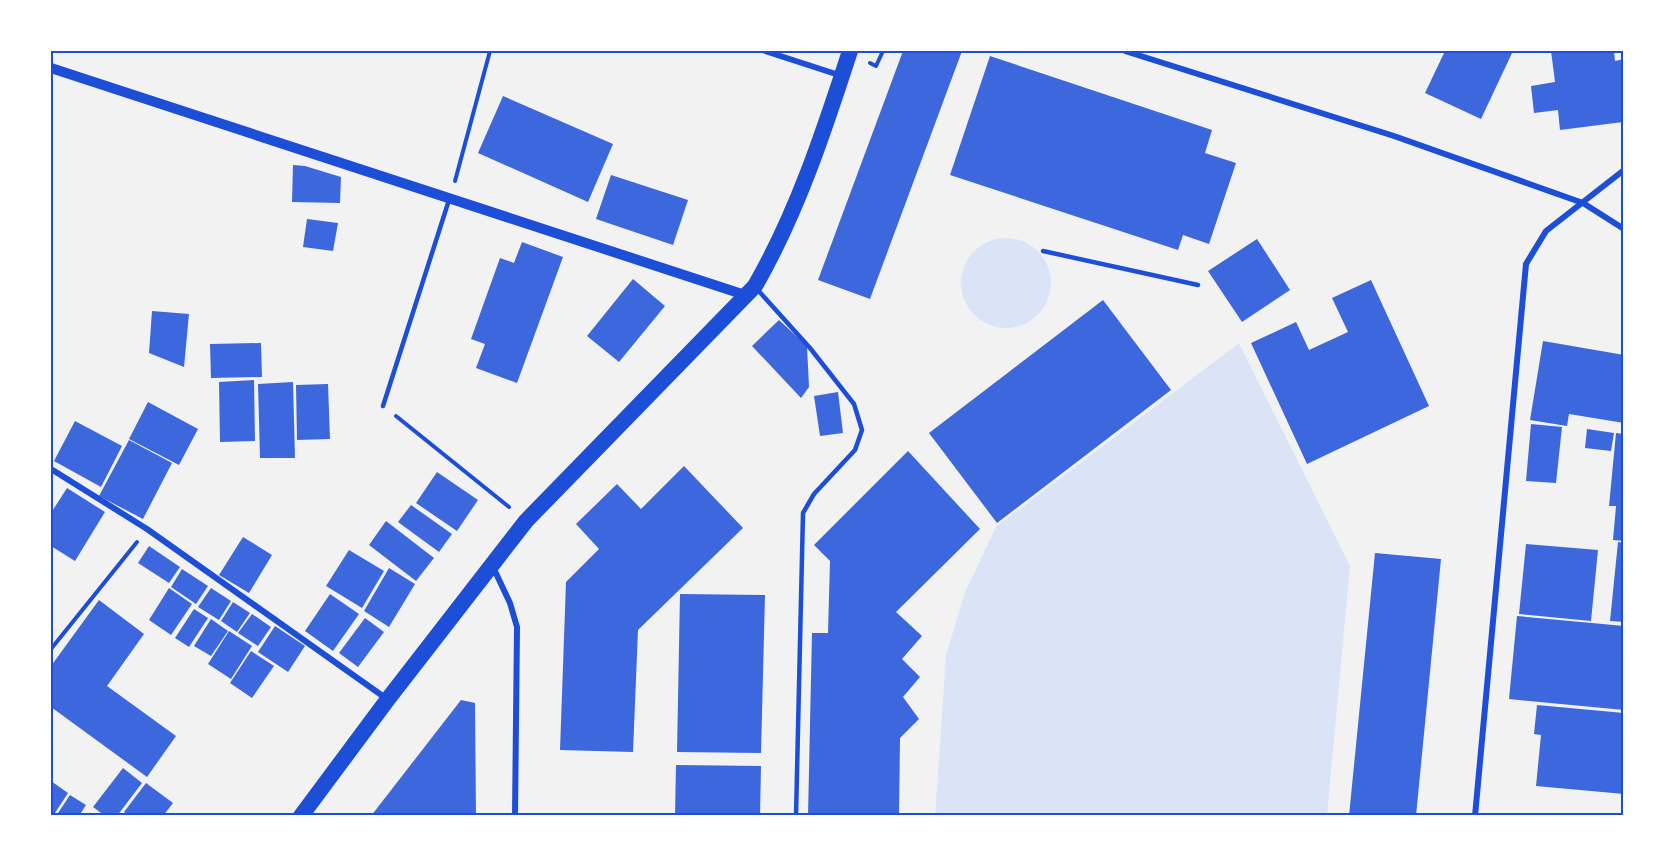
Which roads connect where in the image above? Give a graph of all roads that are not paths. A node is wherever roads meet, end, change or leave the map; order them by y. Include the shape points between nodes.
1 (765, 51) edge
2 (850, 51) edge
3 (1125, 51) edge
4 (51, 68) edge
5 (842, 76) junction
6 (1624, 170) edge
7 (450, 198) junction
8 (1583, 203) junction
9 (1624, 229) edge
10 (1043, 252) dead end
11 (1198, 285) dead end
12 (750, 290) junction
13 (383, 406) road end
14 (51, 469) edge
15 (492, 564) junction
16 (388, 699) junction
17 (301, 816) edge
18 (515, 816) edge
19 (796, 816) edge
20 (1475, 816) edge

1 - 5 street
2 - 5 highway
3 - 8 street via 1394,136
4 - 7 street
5 - 12 highway via 793,210 770,260
6 - 8 street
7 - 12 street
7 - 13 lane
8 - 9 street
8 - 20 street via 1546,231 1526,264
10 - 11 lane
12 - 15 highway via 526,521
12 - 19 lane via 810,348 854,404 862,430 855,450 814,494 803,513
14 - 16 street via 147,529
15 - 16 highway
15 - 18 street via 517,627
16 - 17 highway

